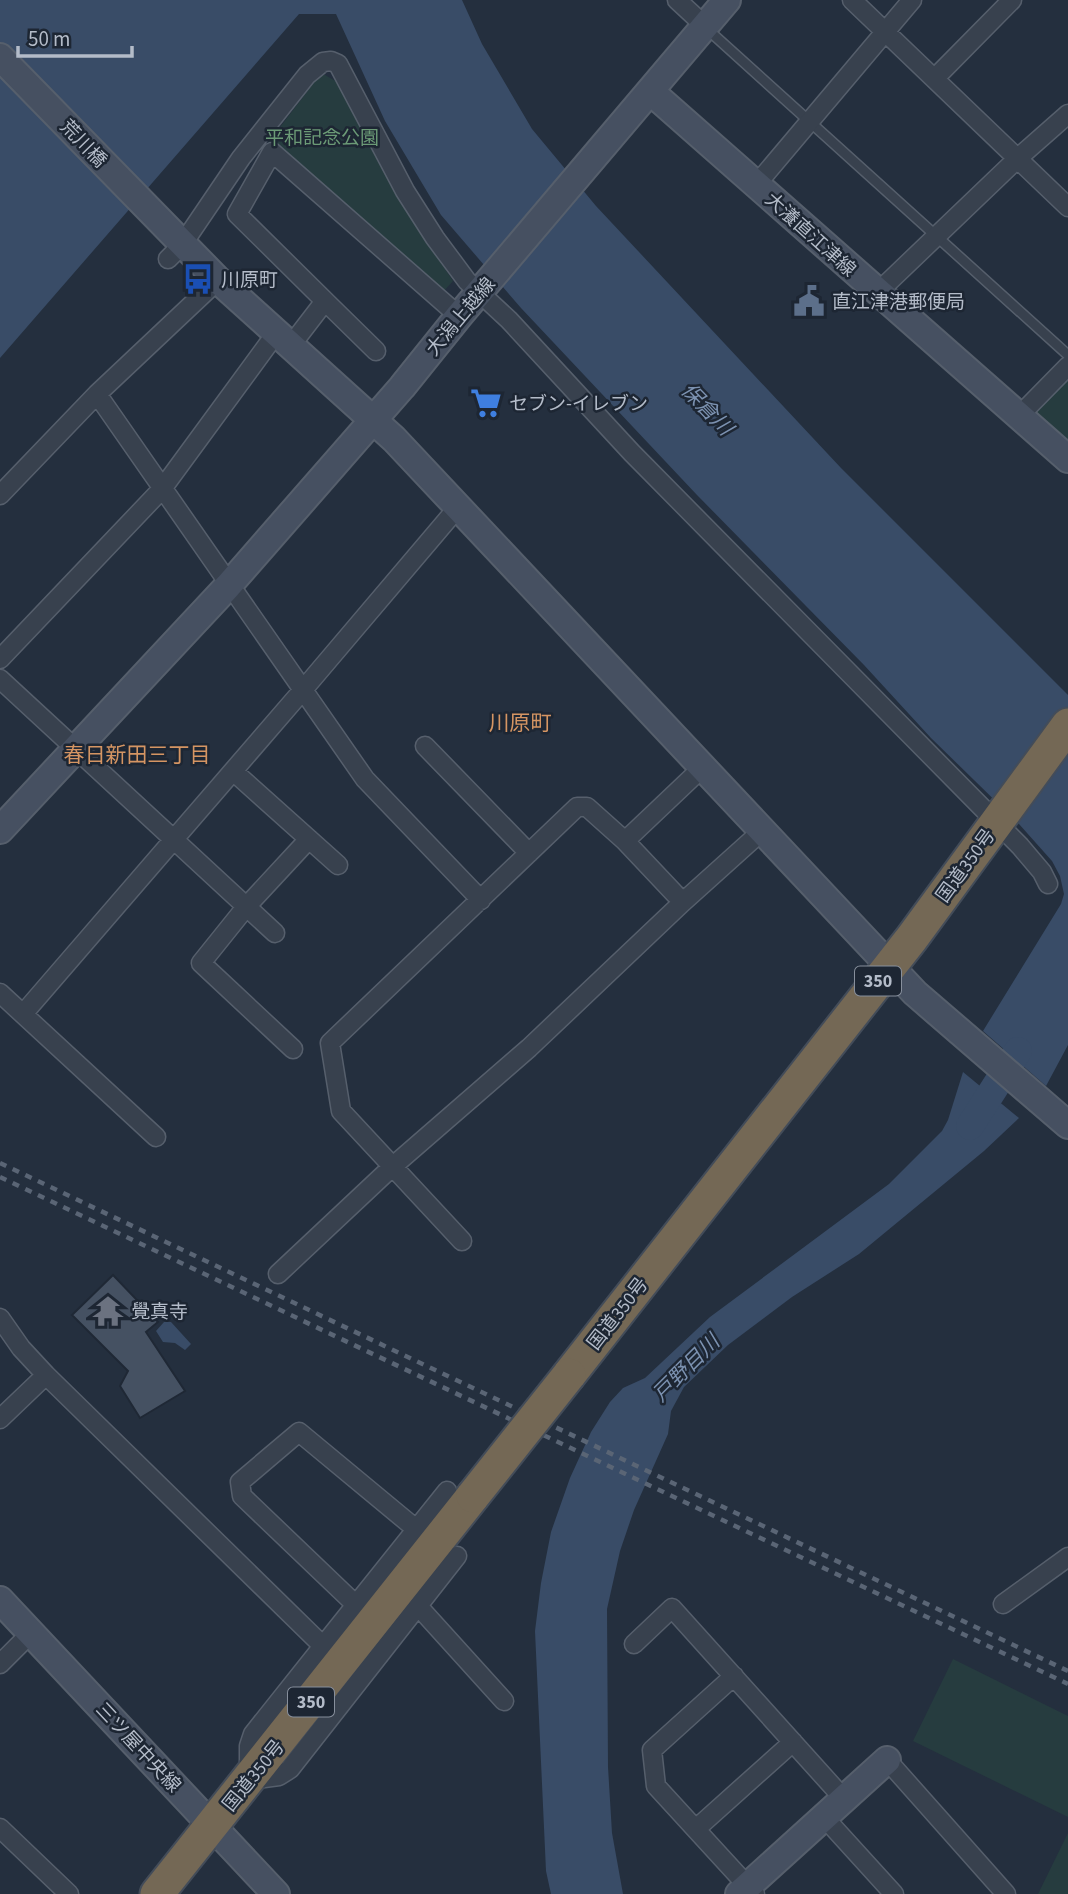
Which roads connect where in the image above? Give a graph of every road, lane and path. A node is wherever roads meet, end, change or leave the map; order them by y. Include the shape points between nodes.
1 (677, 0) edge
2 (727, 0) edge
3 (852, 0) edge
4 (912, 0) edge
5 (1012, 0) edge
6 (705, 26) junction
7 (886, 30) junction
8 (0, 57) edge
9 (935, 78) junction
10 (650, 91) junction
11 (1068, 114) edge
12 (810, 121) junction
13 (1018, 158) junction
14 (756, 185) junction
15 (1068, 207) edge
16 (936, 236) junction
17 (173, 244) junction
18 (218, 280) junction
19 (484, 286) junction
20 (877, 293) junction
21 (325, 301) junction
22 (458, 316) junction
23 (285, 338) junction
24 (376, 351) dead end
25 (1068, 355) edge
26 (1068, 366) edge
27 (97, 394) junction
28 (1019, 416) junction
29 (374, 419) junction
30 (1068, 459) edge
31 (162, 489) junction
32 (0, 495) edge
33 (459, 506) junction
34 (228, 586) junction
35 (0, 659) edge
36 (0, 679) edge
37 (302, 691) junction
38 (1068, 725) edge
39 (425, 746) dead end
40 (77, 748) junction
41 (702, 768) junction
42 (233, 771) junction
43 (999, 818) junction
44 (0, 830) edge
45 (762, 831) junction
46 (174, 839) junction
47 (309, 839) junction
48 (625, 841) junction
49 (529, 853) junction
50 (338, 865) dead end
51 (1048, 884) dead end
52 (481, 900) junction
53 (683, 902) junction
54 (246, 907) junction
55 (275, 933) dead end
56 (890, 966) junction
57 (0, 993) edge
58 (23, 1014) junction
59 (293, 1049) dead end
60 (1068, 1125) edge
61 (156, 1137) dead end
62 (393, 1167) junction
63 (463, 1241) dead end
64 (278, 1273) dead end
65 (0, 1318) edge
66 (46, 1375) junction
67 (0, 1419) edge
68 (447, 1491) dead end
69 (416, 1530) junction
70 (457, 1556) dead end
71 (1068, 1558) edge
72 (0, 1600) edge
73 (1003, 1604) dead end
74 (418, 1606) junction
75 (365, 1614) junction
76 (31, 1633) junction
77 (634, 1644) dead end
78 (323, 1646) junction
79 (0, 1664) edge
80 (734, 1676) junction
81 (504, 1701) dead end
82 (793, 1742) junction
83 (887, 1760) joint
84 (249, 1780) junction
85 (844, 1799) junction
86 (824, 1817) junction
87 (212, 1824) junction
88 (0, 1828) edge
89 (697, 1828) junction
90 (747, 1891) edge
91 (69, 1894) edge
92 (157, 1894) edge
93 (276, 1894) edge
94 (894, 1894) edge
95 (1006, 1894) edge

1 - 6 street
2 - 6 main road, 大潟上越線
3 - 7 street
4 - 7 street
5 - 9 street
6 - 10 main road, 大潟上越線
6 - 12 lane
7 - 9 street
7 - 12 street
8 - 17 main road, 荒川橋
9 - 13 street
10 - 14 main road, 大瀁直江津線
10 - 19 main road, 大潟上越線
11 - 13 street
12 - 14 street
12 - 16 lane
13 - 15 street
13 - 16 street
14 - 20 main road, 大瀁直江津線
16 - 20 street
16 - 25 lane
17 - 18 main road
17 - 19 street via 307,75 331,61 344,73 387,160 435,238 467,281
18 - 23 main road
18 - 27 street
19 - 22 main road, 大潟上越線
19 - 43 street via 632,453
20 - 28 main road, 大瀁直江津線
21 - 22 street via 237,214 272,152
21 - 23 street
21 - 24 street
22 - 29 main road, 大潟上越線
23 - 29 main road
23 - 31 street
26 - 28 street
27 - 31 street
27 - 32 street
28 - 30 main road, 大瀁直江津線
29 - 33 main road
29 - 34 main road, 大潟上越線
31 - 34 street
31 - 35 street
33 - 37 street
33 - 41 main road
34 - 37 street
34 - 40 main road, 大潟上越線
36 - 40 street
37 - 42 street
37 - 52 street via 365,779
38 - 43 highway, 国道350号 / 350
39 - 49 street
40 - 44 main road, 大潟上越線
40 - 46 street
41 - 45 main road
41 - 48 street
42 - 46 street
42 - 47 street
43 - 51 street
43 - 56 highway, 国道350号 / 350
45 - 53 street
45 - 56 main road
46 - 54 street
46 - 58 street
47 - 50 street
47 - 54 street
48 - 49 street via 587,807 577,807
48 - 53 street
49 - 52 street
52 - 62 street via 330,1043 341,1111
53 - 62 street via 529,1048
54 - 55 street
54 - 59 street via 201,963
56 - 60 main road
56 - 75 highway, 国道350号 / 350, bridge via 569,1375
57 - 58 street
58 - 61 street
62 - 63 street
62 - 64 street
65 - 66 street
66 - 67 street
66 - 78 street
68 - 69 street
69 - 75 street
69 - 75 street via 299,1432 240,1482 242,1496
70 - 74 street
71 - 73 street
72 - 76 main road, 三ツ屋中央線
74 - 81 street
74 - 84 street via 290,1769 279,1776
75 - 78 street
75 - 84 highway, 国道350号 / 350
76 - 79 street
76 - 87 main road, 三ツ屋中央線
77 - 80 street via 672,1608
78 - 84 street via 253,1734
80 - 82 street
80 - 89 street via 652,1750 656,1786
82 - 85 street
82 - 89 street
83 - 85 main road
83 - 95 street
84 - 87 highway, 国道350号 / 350
85 - 86 main road
86 - 90 main road
86 - 94 street
87 - 92 highway, 国道350号 / 350
87 - 93 main road, 三ツ屋中央線
88 - 91 street
89 - 90 street

